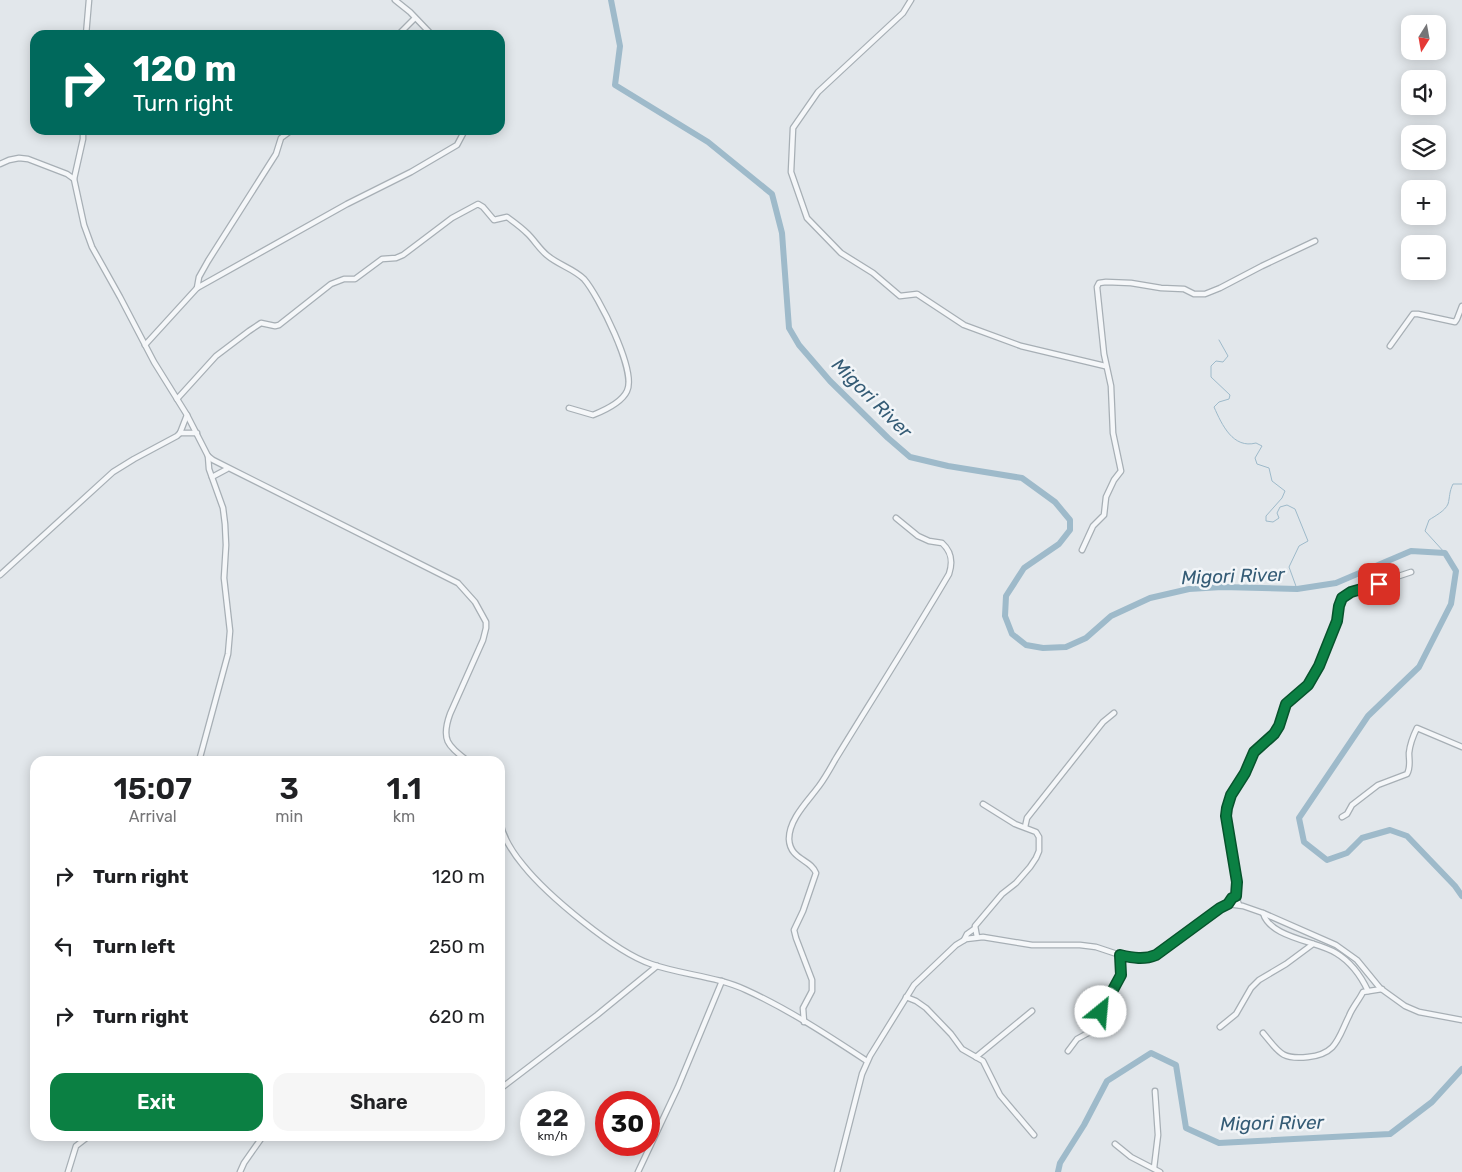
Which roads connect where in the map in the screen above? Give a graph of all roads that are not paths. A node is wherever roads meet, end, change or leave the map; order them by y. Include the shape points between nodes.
1 (89, 0) edge
2 (395, 0) edge
3 (911, 0) edge
4 (415, 18) junction
5 (86, 30) edge
6 (403, 30) edge
7 (427, 30) edge
8 (83, 135) edge
9 (286, 135) edge
10 (462, 135) edge
11 (0, 164) edge
12 (74, 179) junction
13 (1315, 241) dead end
14 (197, 288) junction
15 (1462, 306) edge
16 (145, 345) junction
17 (1390, 346) dead end
18 (1106, 366) junction
19 (177, 400) junction
20 (569, 408) dead end
21 (187, 415) junction
22 (197, 432) junction
23 (180, 433) junction
24 (208, 456) junction
25 (227, 469) junction
26 (212, 477) junction
27 (896, 518) dead end
28 (1082, 550) dead end
29 (1411, 572) dead end
30 (0, 574) edge
31 (1114, 713) dead end
32 (1462, 747) edge
33 (200, 756) edge
34 (461, 756) edge
35 (984, 804) dead end
36 (1342, 817) dead end
37 (1025, 827) junction
38 (505, 839) edge
39 (1236, 896) junction
40 (1228, 904) junction
41 (1239, 905) junction
42 (1263, 913) junction
43 (974, 929) junction
44 (977, 937) junction
45 (964, 940) junction
46 (1313, 944) junction
47 (1120, 955) junction
48 (657, 966) junction
49 (722, 981) junction
50 (1382, 989) junction
51 (1368, 991) junction
52 (906, 997) junction
53 (1032, 1011) dead end
54 (1462, 1020) edge
55 (804, 1022) junction
56 (1220, 1027) dead end
57 (1263, 1033) dead end
58 (1068, 1051) dead end
59 (976, 1057) junction
60 (867, 1061) junction
61 (505, 1085) edge
62 (1155, 1091) dead end
63 (1034, 1135) dead end
64 (82, 1141) edge
65 (259, 1141) edge
66 (1115, 1144) dead end
67 (1154, 1168) junction
68 (68, 1172) edge
69 (240, 1172) edge
70 (638, 1172) edge
71 (837, 1172) edge
72 (1160, 1172) edge

1 - 5 street
2 - 4 street
3 - 18 street via 903,12 818,92 793,128 791,172 807,218 841,253 873,273 900,296 917,294 964,325 1021,346
4 - 6 street
4 - 7 street
8 - 12 street
9 - 14 street via 208,261
10 - 14 street via 457,144 410,172
11 - 12 street via 19,158 28,159
12 - 16 street via 92,247
13 - 18 street via 1204,294 1184,289 1100,282 1097,287
14 - 16 street
15 - 17 street via 1457,320 1453,322 1413,314
16 - 19 street
18 - 28 street via 1111,386 1113,433 1121,471 1106,497 1104,515 1093,526
19 - 20 street via 216,356 254,327 261,323 279,325 332,284 355,279 376,262 398,257 452,218 479,204 494,220 507,217 549,257 580,275 587,282 617,339 628,378 627,392 593,415
19 - 21 street
21 - 22 street
21 - 23 street
22 - 23 street
22 - 24 street
23 - 30 street via 113,472
24 - 25 street
24 - 26 street
25 - 26 street
25 - 34 street via 444,574 464,588 484,616 486,628 447,724 446,736 452,749
26 - 33 street via 226,529 224,578 230,631 228,654
27 - 55 street via 918,536 942,543 952,556 952,565 898,660 791,828 791,846 798,858 813,867 816,873 794,930 812,980 812,991 803,1008
29 - 39 street via 1342,598 1337,621 1310,682 1286,704 1279,726 1254,752 1226,812 1237,882
31 - 37 street via 1067,766 1027,818
32 - 36 street via 1417,728 1407,774 1378,785 1355,802
35 - 37 street
37 - 43 street via 1038,835 1036,858
38 - 48 street via 522,864 556,897 617,946 639,960
39 - 40 street
39 - 41 street
40 - 41 street
40 - 47 street via 1156,955 1137,958
41 - 42 street
42 - 46 street via 1272,926
42 - 50 street via 1336,945 1357,960
43 - 44 street
43 - 45 street
44 - 45 street
44 - 47 street via 1032,945 1080,944
45 - 52 street via 919,979
46 - 51 street via 1346,960 1360,975
46 - 56 street via 1261,977 1236,1014
47 - 58 street via 1121,975 1102,1011 1101,1026 1077,1039
48 - 49 street
48 - 61 street
49 - 55 street via 761,997
49 - 70 street
50 - 51 street
50 - 54 street via 1419,1012
51 - 57 street via 1363,992 1349,1014 1337,1042 1324,1054 1290,1058
52 - 59 street via 926,1008 962,1049
52 - 60 street
53 - 59 street
55 - 60 street
59 - 63 street via 986,1064 1000,1095
60 - 71 street
62 - 67 street via 1158,1135
64 - 68 street via 76,1146
65 - 69 street
66 - 67 street
67 - 72 street

